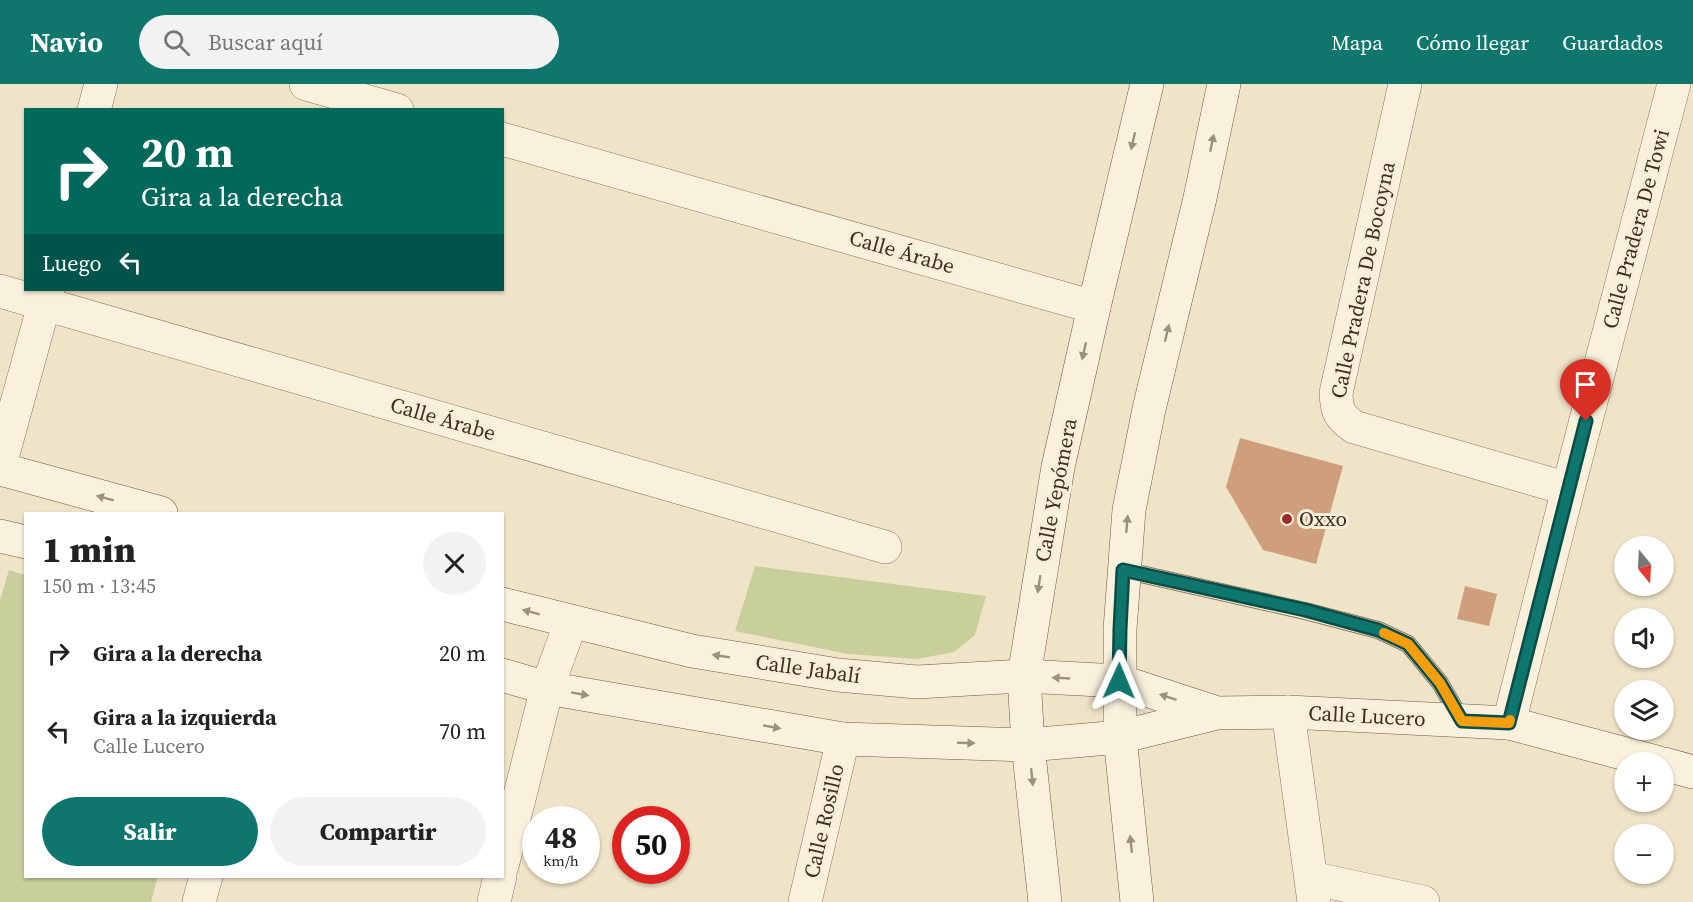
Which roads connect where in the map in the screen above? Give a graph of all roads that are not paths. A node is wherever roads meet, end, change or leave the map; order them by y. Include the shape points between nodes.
1 (101, 84) edge
2 (306, 84) edge
3 (1147, 84) edge
4 (1224, 84) edge
5 (1405, 84) edge
6 (1674, 84) edge
7 (95, 108) edge
8 (390, 108) edge
9 (504, 141) edge
10 (0, 291) edge
11 (46, 296) edge
12 (1094, 307) junction
13 (0, 467) edge
14 (1568, 489) junction
15 (158, 512) edge
16 (0, 536) edge
17 (24, 542) edge
18 (885, 547) dead end
19 (1123, 570) junction
20 (504, 605) edge
21 (571, 622) junction
22 (504, 676) edge
23 (1024, 676) junction
24 (1119, 681) junction
25 (547, 688) junction
26 (1288, 712) junction
27 (1217, 713) junction
28 (1462, 721) junction
29 (1509, 723) junction
30 (1120, 737) junction
31 (843, 740) junction
32 (1028, 745) junction
33 (1618, 752) edge
34 (1674, 767) edge
35 (1693, 772) edge
36 (504, 858) edge
37 (205, 878) edge
38 (500, 878) edge
39 (1312, 890) edge
40 (199, 902) edge
41 (494, 902) edge
42 (805, 902) edge
43 (1045, 902) edge
44 (1137, 902) edge
45 (1423, 902) edge

1 - 7 street
2 - 8 street
3 -> 12 street, Calle Yepómera
19 -> 4 street via 1129,510 1149,409
5 - 14 street, Calle Pradera De Bocoyna via 1336,407 1354,427
6 - 14 street, Calle Pradera De Towi
9 - 12 street, Calle Árabe
10 - 11 street, Calle Árabe
11 - 13 street
11 - 18 street, Calle Árabe
12 -> 23 street, Calle Yepómera via 1058,467
15 -> 13 street
14 - 29 street, Calle Pradera De Towi
16 - 17 street
19 - 24 street
19 - 28 lane via 1378,630 1408,644 1440,683
21 -> 20 street, Calle Jabalí
23 -> 21 street, Calle Jabalí via 917,681 838,675 692,651
21 - 25 street
22 - 25 street
24 -> 23 street, Calle Jabalí
23 - 32 street, Calle Yepómera
27 -> 24 street, Calle Lucero
24 - 30 street
25 -> 31 street
25 - 36 street
26 - 27 street, Calle Lucero
26 - 28 street, Calle Lucero
26 - 39 street
27 - 30 street, Calle Lucero
28 - 29 street, Calle Lucero
29 - 33 street, Calle Lucero
30 - 32 street
44 -> 30 street
31 -> 32 street
31 - 42 street, Calle Rosillo
32 -> 43 street, Calle Yepómera
34 - 35 street
37 - 40 street
38 - 41 street
39 - 45 street

